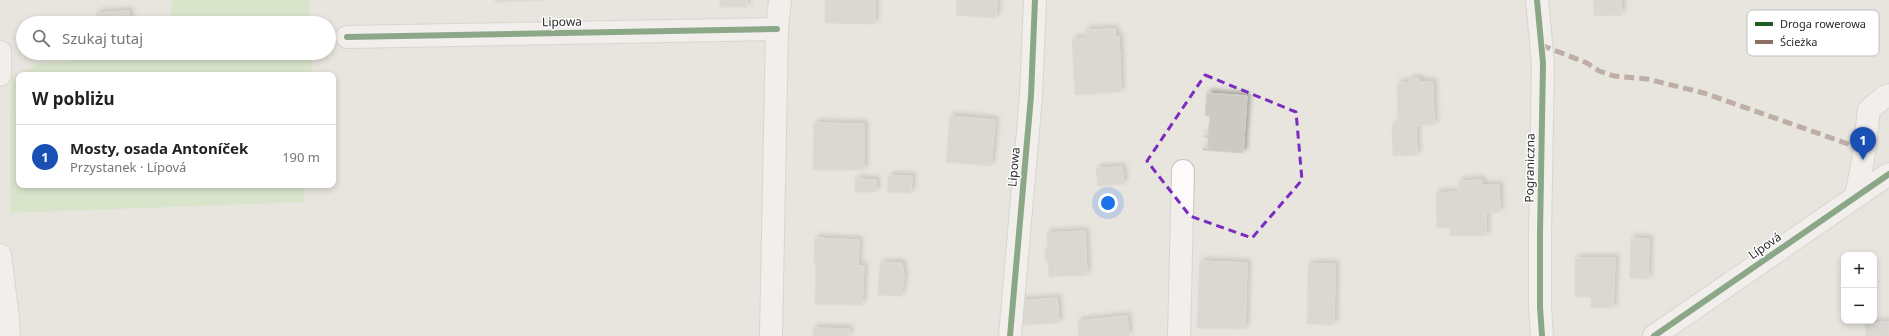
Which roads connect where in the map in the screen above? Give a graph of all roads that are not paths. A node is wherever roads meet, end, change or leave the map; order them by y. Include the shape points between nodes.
1 (780, 0) edge
2 (1035, 0) edge
3 (1537, 0) edge
4 (777, 29) junction
5 (347, 37) dead end
6 (0, 52) edge
7 (0, 76) edge
8 (1889, 95) edge
9 (1183, 171) dead end
10 (1889, 174) edge
11 (1856, 196) junction
12 (0, 256) edge
13 (9, 336) edge
14 (771, 336) edge
15 (1010, 336) edge
16 (1179, 336) edge
17 (1542, 336) edge
18 (1654, 336) edge

1 - 4 street
2 - 15 street, Lipowa via 1031,96
3 - 17 street, Pograniczna via 1543,63 1540,241
4 - 5 street, Lipowa
4 - 14 street
6 - 7 street
8 - 11 street via 1884,96 1869,110 1864,160
9 - 16 street
10 - 11 street, Lípová
11 - 18 street, Lípová
12 - 13 street

